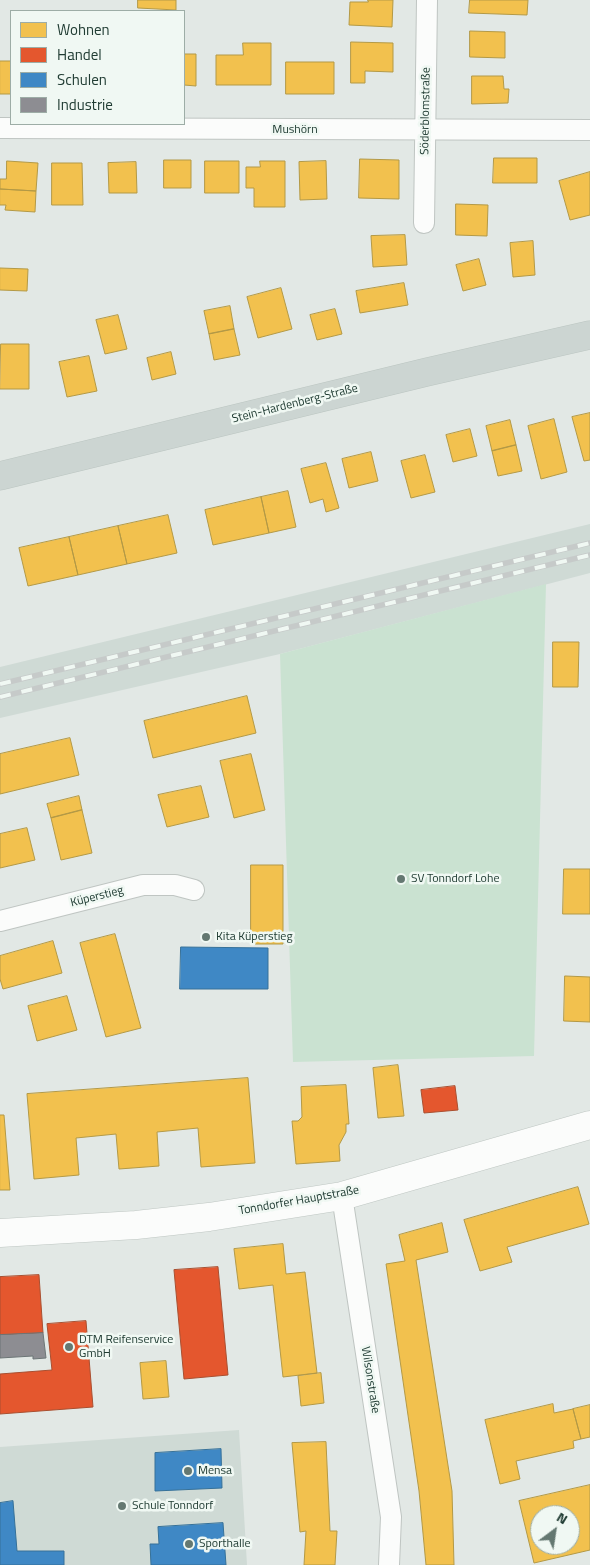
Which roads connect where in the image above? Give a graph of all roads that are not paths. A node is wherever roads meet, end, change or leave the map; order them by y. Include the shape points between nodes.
1 (427, 0) edge
2 (0, 128) edge
3 (426, 130) junction
4 (590, 130) edge
5 (424, 223) dead end
6 (590, 335) edge
7 (0, 476) edge
8 (194, 890) dead end
9 (0, 921) edge
10 (590, 1125) edge
11 (342, 1196) junction
12 (0, 1233) edge
13 (389, 1565) edge

1 - 3 street, Söderblomstraße
2 - 3 street, Mushörn
3 - 4 street, Mushörn
3 - 5 street, Söderblomstraße
6 - 7 main road, Stein-Hardenberg-Straße
8 - 9 street, Küperstieg via 175,885 143,885
10 - 11 main road, Tonndorfer Hauptstraße
11 - 12 main road, Tonndorfer Hauptstraße via 136,1225
11 - 13 street, Wilsonstraße via 391,1517

